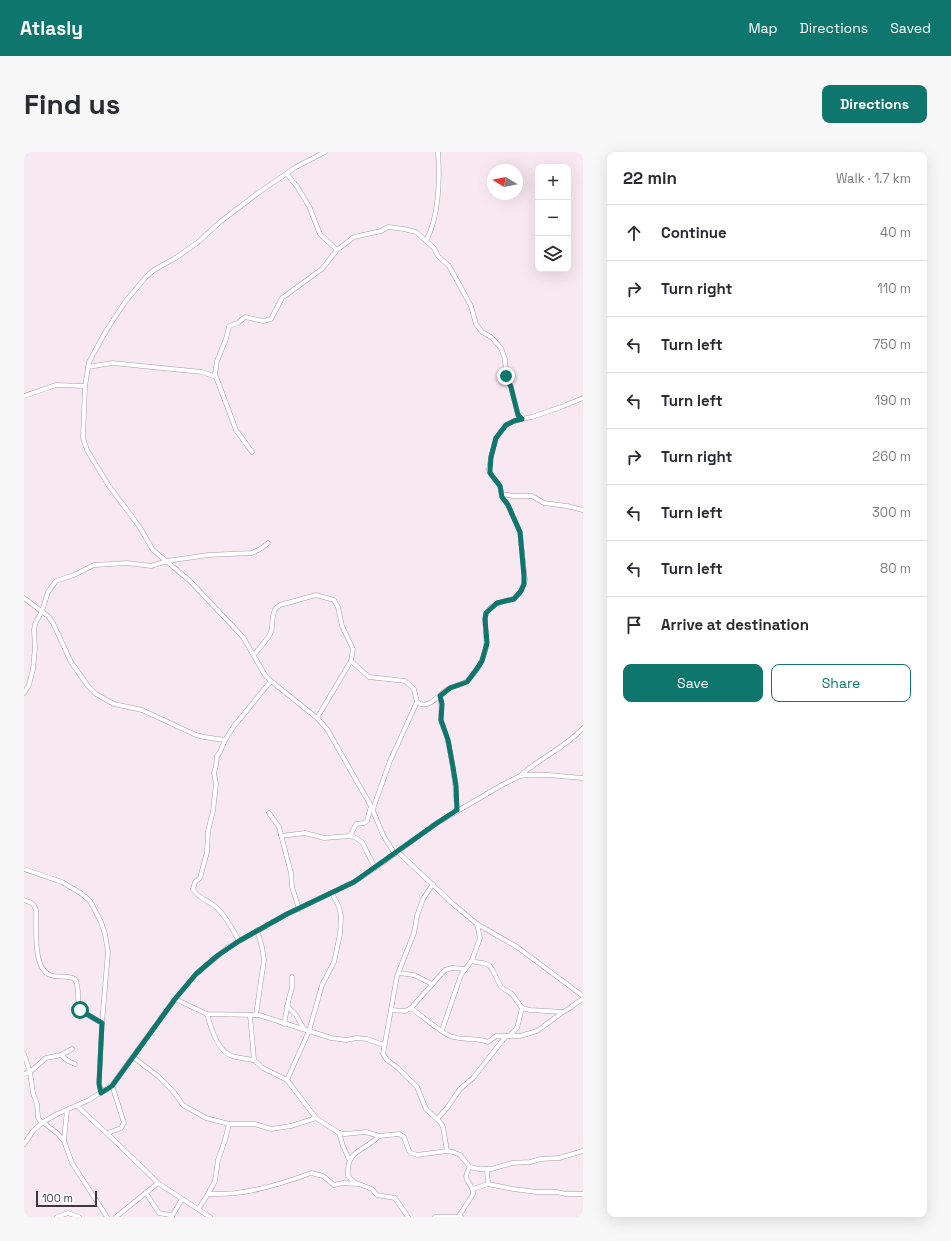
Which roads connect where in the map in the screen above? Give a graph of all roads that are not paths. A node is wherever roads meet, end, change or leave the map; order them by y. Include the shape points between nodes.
1 (325, 152) edge
2 (438, 152) edge
3 (287, 174) junction
4 (426, 241) junction
5 (337, 250) junction
6 (88, 367) junction
7 (216, 377) junction
8 (84, 386) junction
9 (24, 396) edge
10 (583, 398) edge
11 (522, 419) junction
12 (252, 452) dead end
13 (502, 494) junction
14 (583, 510) edge
15 (268, 543) dead end
16 (167, 561) junction
17 (24, 598) edge
18 (42, 611) junction
19 (254, 655) junction
20 (351, 661) junction
21 (271, 681) junction
22 (24, 693) edge
23 (440, 696) junction
24 (417, 702) junction
25 (317, 718) junction
26 (583, 728) edge
27 (225, 740) junction
28 (520, 776) junction
29 (583, 778) edge
30 (372, 807) junction
31 (457, 810) junction
32 (269, 813) dead end
33 (281, 836) junction
34 (350, 836) junction
35 (397, 853) junction
36 (375, 868) junction
37 (24, 869) edge
38 (433, 884) junction
39 (332, 893) junction
40 (24, 900) edge
41 (299, 909) junction
42 (477, 924) junction
43 (257, 930) junction
44 (239, 941) junction
45 (472, 960) junction
46 (465, 969) junction
47 (399, 973) junction
48 (292, 977) dead end
49 (432, 984) junction
50 (583, 996) edge
51 (175, 999) junction
52 (583, 999) edge
53 (287, 1006) junction
54 (411, 1008) junction
55 (522, 1008) junction
56 (391, 1010) junction
57 (563, 1012) junction
58 (207, 1014) junction
59 (250, 1014) junction
60 (256, 1015) junction
61 (102, 1023) junction
62 (284, 1024) junction
63 (306, 1030) junction
64 (442, 1030) junction
65 (507, 1036) junction
66 (384, 1045) junction
67 (72, 1049) dead end
68 (24, 1054) edge
69 (61, 1054) junction
70 (133, 1057) junction
71 (254, 1060) junction
72 (75, 1064) dead end
73 (30, 1072) junction
74 (24, 1074) edge
75 (287, 1080) junction
76 (112, 1086) junction
77 (101, 1093) junction
78 (77, 1106) junction
79 (67, 1110) junction
80 (316, 1118) junction
81 (437, 1119) junction
82 (42, 1123) junction
83 (229, 1124) junction
84 (108, 1133) junction
85 (339, 1133) junction
86 (379, 1136) junction
87 (64, 1141) junction
88 (24, 1144) edge
89 (447, 1151) junction
90 (583, 1151) edge
91 (349, 1159) junction
92 (470, 1167) junction
93 (487, 1170) junction
94 (158, 1183) junction
95 (357, 1184) junction
96 (488, 1184) junction
97 (473, 1190) junction
98 (146, 1193) junction
99 (208, 1194) junction
100 (583, 1194) edge
101 (182, 1199) junction
102 (199, 1208) junction
103 (57, 1217) edge
104 (79, 1217) edge
105 (107, 1217) edge
106 (116, 1217) edge
107 (172, 1217) edge
108 (210, 1217) edge
109 (408, 1217) edge
110 (435, 1217) edge
111 (453, 1217) edge
112 (460, 1217) edge

1 - 3 street
2 - 4 street via 437,198 432,228
3 - 5 street via 309,206 320,234
3 - 6 street via 220,222 197,243 150,273 125,302
4 - 5 street via 416,232 388,227 354,237
4 - 11 street via 452,271 470,304 476,324 501,348 505,359 506,376 518,415
5 - 7 street via 325,266 282,298 271,319 263,321 245,318 230,325 217,360
6 - 7 street via 112,363 202,372
6 - 8 street
7 - 12 street via 236,430
8 - 9 street via 56,385
8 - 16 street via 82,433 87,450 153,550
10 - 11 street via 561,408
11 - 13 street via 506,425 494,444 490,473 500,486
13 - 14 street via 532,496 544,503
13 - 23 street via 520,532 524,584 514,599 497,603 486,613 486,650 482,661 467,682 450,688
15 - 16 street via 252,553 215,554
16 - 18 street via 151,566 127,563 91,566 56,581 48,592
16 - 19 street via 190,581 243,637
17 - 18 street
18 - 22 street via 35,627 31,680
18 - 27 street via 53,623 71,662 96,694 114,704 142,710 196,735
19 - 20 street via 270,634 276,608 316,595 336,602 342,626 353,648
19 - 21 street
20 - 24 street via 369,677 405,681 414,689
20 - 25 street
21 - 25 street
21 - 27 street via 241,716
23 - 24 street via 426,704
23 - 31 street via 441,720 448,740 456,786
24 - 30 street
25 - 30 street via 327,729
26 - 28 street
27 - 44 street via 222,750 216,757 216,784 208,831 207,855 200,878 195,882 193,889 198,896 218,909
28 - 29 street
28 - 31 street
30 - 34 street via 367,821 357,823
30 - 35 street via 383,835
31 - 35 street
32 - 33 street via 278,824
33 - 34 street via 306,833 324,838
33 - 41 street
34 - 36 street via 362,842
35 - 36 street
35 - 38 street
36 - 39 street
37 - 61 street via 68,885 90,901 96,911 105,934 108,952
38 - 42 street
38 - 47 street via 423,899
39 - 41 street
39 - 63 street via 341,916 340,934 334,962 322,985
40 - 61 street via 32,903 36,910 37,954 43,969 50,975 75,979 80,1010
41 - 43 street
42 - 45 street via 480,938
42 - 50 street via 517,947
43 - 44 street
43 - 60 street via 264,960
44 - 51 street via 196,974
45 - 46 street
45 - 55 street via 489,966 501,987 512,994
46 - 49 street via 445,970
46 - 64 street
47 - 49 street via 414,975
47 - 56 street
48 - 53 street
49 - 54 street
51 - 58 street
51 - 70 street
52 - 57 street
53 - 62 street
53 - 63 street
54 - 56 street via 405,1011
54 - 64 street
55 - 57 street
55 - 65 street via 517,1028
56 - 66 street
57 - 65 street via 537,1031 520,1036
58 - 59 street
58 - 71 street via 221,1046 232,1056
59 - 60 street
59 - 71 street
60 - 62 street
61 - 77 street via 99,1084
62 - 63 street
63 - 66 street via 331,1038 367,1039
63 - 75 street
64 - 65 street via 451,1036 486,1042 496,1036
65 - 81 street
66 - 81 street via 384,1057 417,1087 426,1109
67 - 69 street
68 - 73 street
69 - 72 street
69 - 73 street via 46,1058
70 - 76 street
70 - 83 street via 159,1077 183,1105 206,1118
71 - 75 street via 263,1068
73 - 74 street
73 - 82 street via 38,1117
75 - 80 street
76 - 77 street
76 - 84 street via 124,1123 121,1128
77 - 78 street
78 - 79 street
78 - 84 street
79 - 82 street
79 - 87 street
80 - 83 street via 274,1129 255,1124
80 - 85 street
81 - 89 street via 443,1127
82 - 87 street
82 - 88 street
83 - 99 street via 218,1160 215,1181
84 - 94 street
85 - 86 street via 366,1132
85 - 91 street
86 - 89 street via 402,1135 409,1151 414,1154
86 - 91 street
87 - 105 street via 72,1163
89 - 92 street via 457,1154
90 - 93 street via 559,1158 512,1163
91 - 95 street via 348,1176
92 - 93 street
92 - 97 street via 466,1180
93 - 96 street
94 - 98 street
94 - 101 street
95 - 99 street via 334,1185 321,1175 311,1173 255,1190
95 - 109 street via 372,1189 377,1196 395,1198
96 - 97 street
96 - 100 street via 529,1191
97 - 112 street via 472,1198
98 - 106 street
98 - 107 street via 160,1213
99 - 102 street
101 - 102 street
101 - 107 street
102 - 108 street
103 - 104 street via 68,1212
110 - 111 street
111 - 112 street

